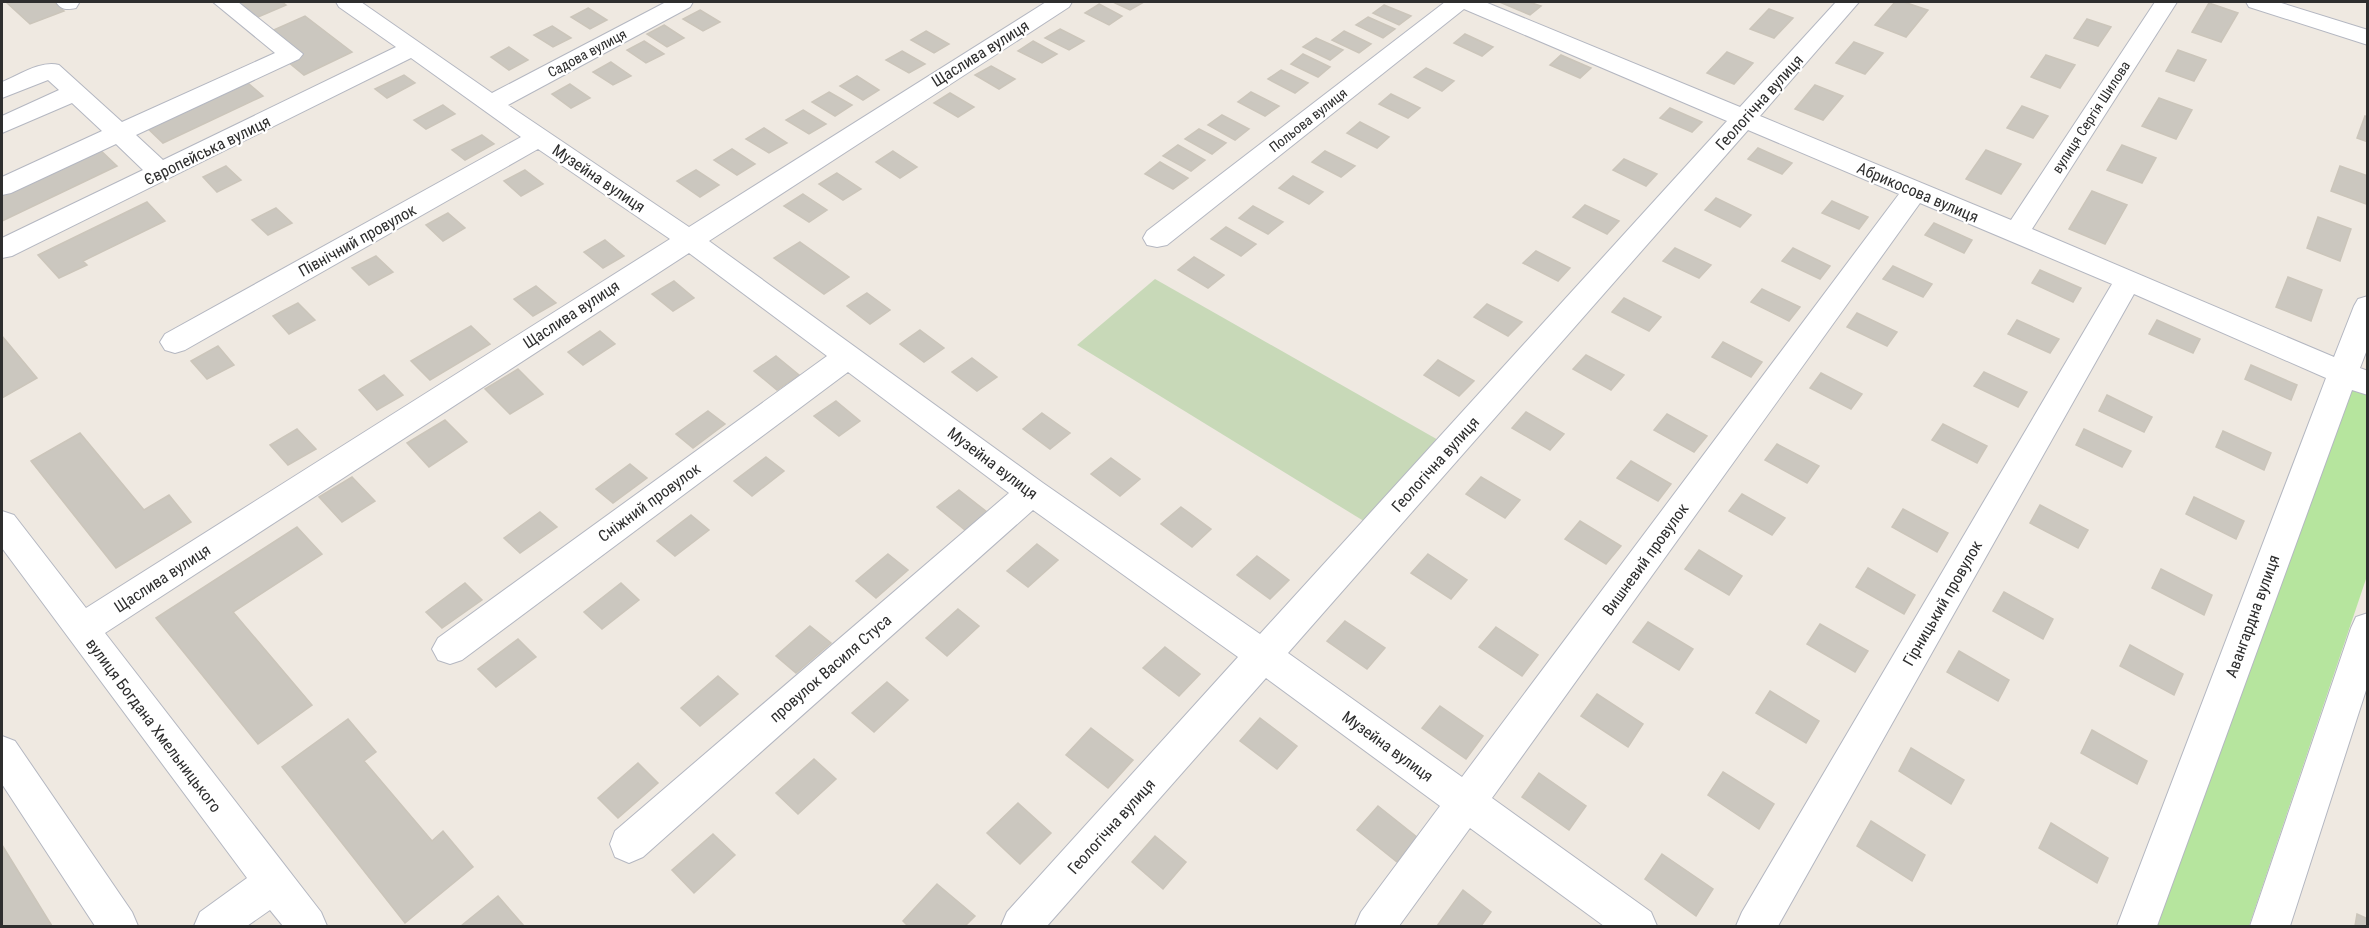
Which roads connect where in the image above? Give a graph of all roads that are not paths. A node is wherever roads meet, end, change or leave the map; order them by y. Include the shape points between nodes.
1 (224, 2) edge
2 (348, 2) edge
3 (682, 2) edge
4 (1060, 2) edge
5 (1459, 2) edge
6 (1467, 2) edge
7 (1848, 2) edge
8 (2166, 2) edge
9 (2257, 2) edge
10 (2367, 38) edge
11 (411, 49) junction
12 (2, 91) edge
13 (76, 92) junction
14 (491, 104) junction
15 (1745, 118) junction
16 (2, 125) edge
17 (120, 133) junction
18 (539, 138) junction
19 (161, 172) junction
20 (2, 187) edge
21 (1915, 191) junction
22 (2016, 233) junction
23 (688, 238) junction
24 (1157, 238) dead end
25 (2, 249) edge
26 (2128, 280) junction
27 (2367, 306) edge
28 (175, 342) dead end
29 (848, 356) junction
30 (2355, 379) edge
31 (1032, 492) junction
32 (2, 524) edge
33 (2367, 628) edge
34 (82, 629) junction
35 (450, 649) dead end
36 (1264, 656) junction
37 (2, 753) edge
38 (1466, 804) junction
39 (629, 844) dead end
40 (274, 883) junction
41 (118, 927) edge
42 (214, 927) edge
43 (307, 927) edge
44 (1021, 927) edge
45 (1375, 927) edge
46 (1637, 927) edge
47 (1756, 927) edge
48 (2137, 927) edge
49 (2270, 927) edge

1 - 17 street via 291,54
2 - 11 street, Музейна вулиця
3 - 14 street, Садова вулиця
4 - 23 street, Щаслива вулиця
5 - 24 street, Польова вулиця
6 - 15 street, Абрикосова вулиця
7 - 15 street, Геологічна вулиця
8 - 22 street, вулиця Сергія Шилова
9 - 10 street
11 - 14 street, Музейна вулиця
11 - 19 street, Європейська вулиця
12 - 13 street via 51,70
13 - 16 street
13 - 17 street
14 - 18 street, Музейна вулиця
15 - 21 street, Абрикосова вулиця
15 - 36 street, Геологічна вулиця
17 - 19 street
17 - 20 street
18 - 23 street, Музейна вулиця
18 - 28 street, Північний провулок
19 - 25 street, Європейська вулиця
21 - 22 street, Абрикосова вулиця
21 - 38 street, Вишневий провулок
22 - 26 street, Абрикосова вулиця
23 - 29 street, Музейна вулиця
23 - 34 street, Щаслива вулиця
26 - 30 street, Абрикосова вулиця
26 - 47 street, Гірницький провулок
27 - 30 street, Авангардна вулиця
29 - 31 street, Музейна вулиця
29 - 35 street, Сніжний провулок
30 - 48 street, Авангардна вулиця
31 - 36 street, Музейна вулиця
31 - 39 street, провулок Василя Стуса
32 - 34 street, вулиця Богдана Хмельницького
33 - 49 street
34 - 40 street, вулиця Богдана Хмельницького
36 - 38 street, Музейна вулиця
36 - 44 street, Геологічна вулиця
37 - 41 street
38 - 45 street, Вишневий провулок
38 - 46 street, Музейна вулиця
40 - 42 street
40 - 43 street, вулиця Богдана Хмельницького

